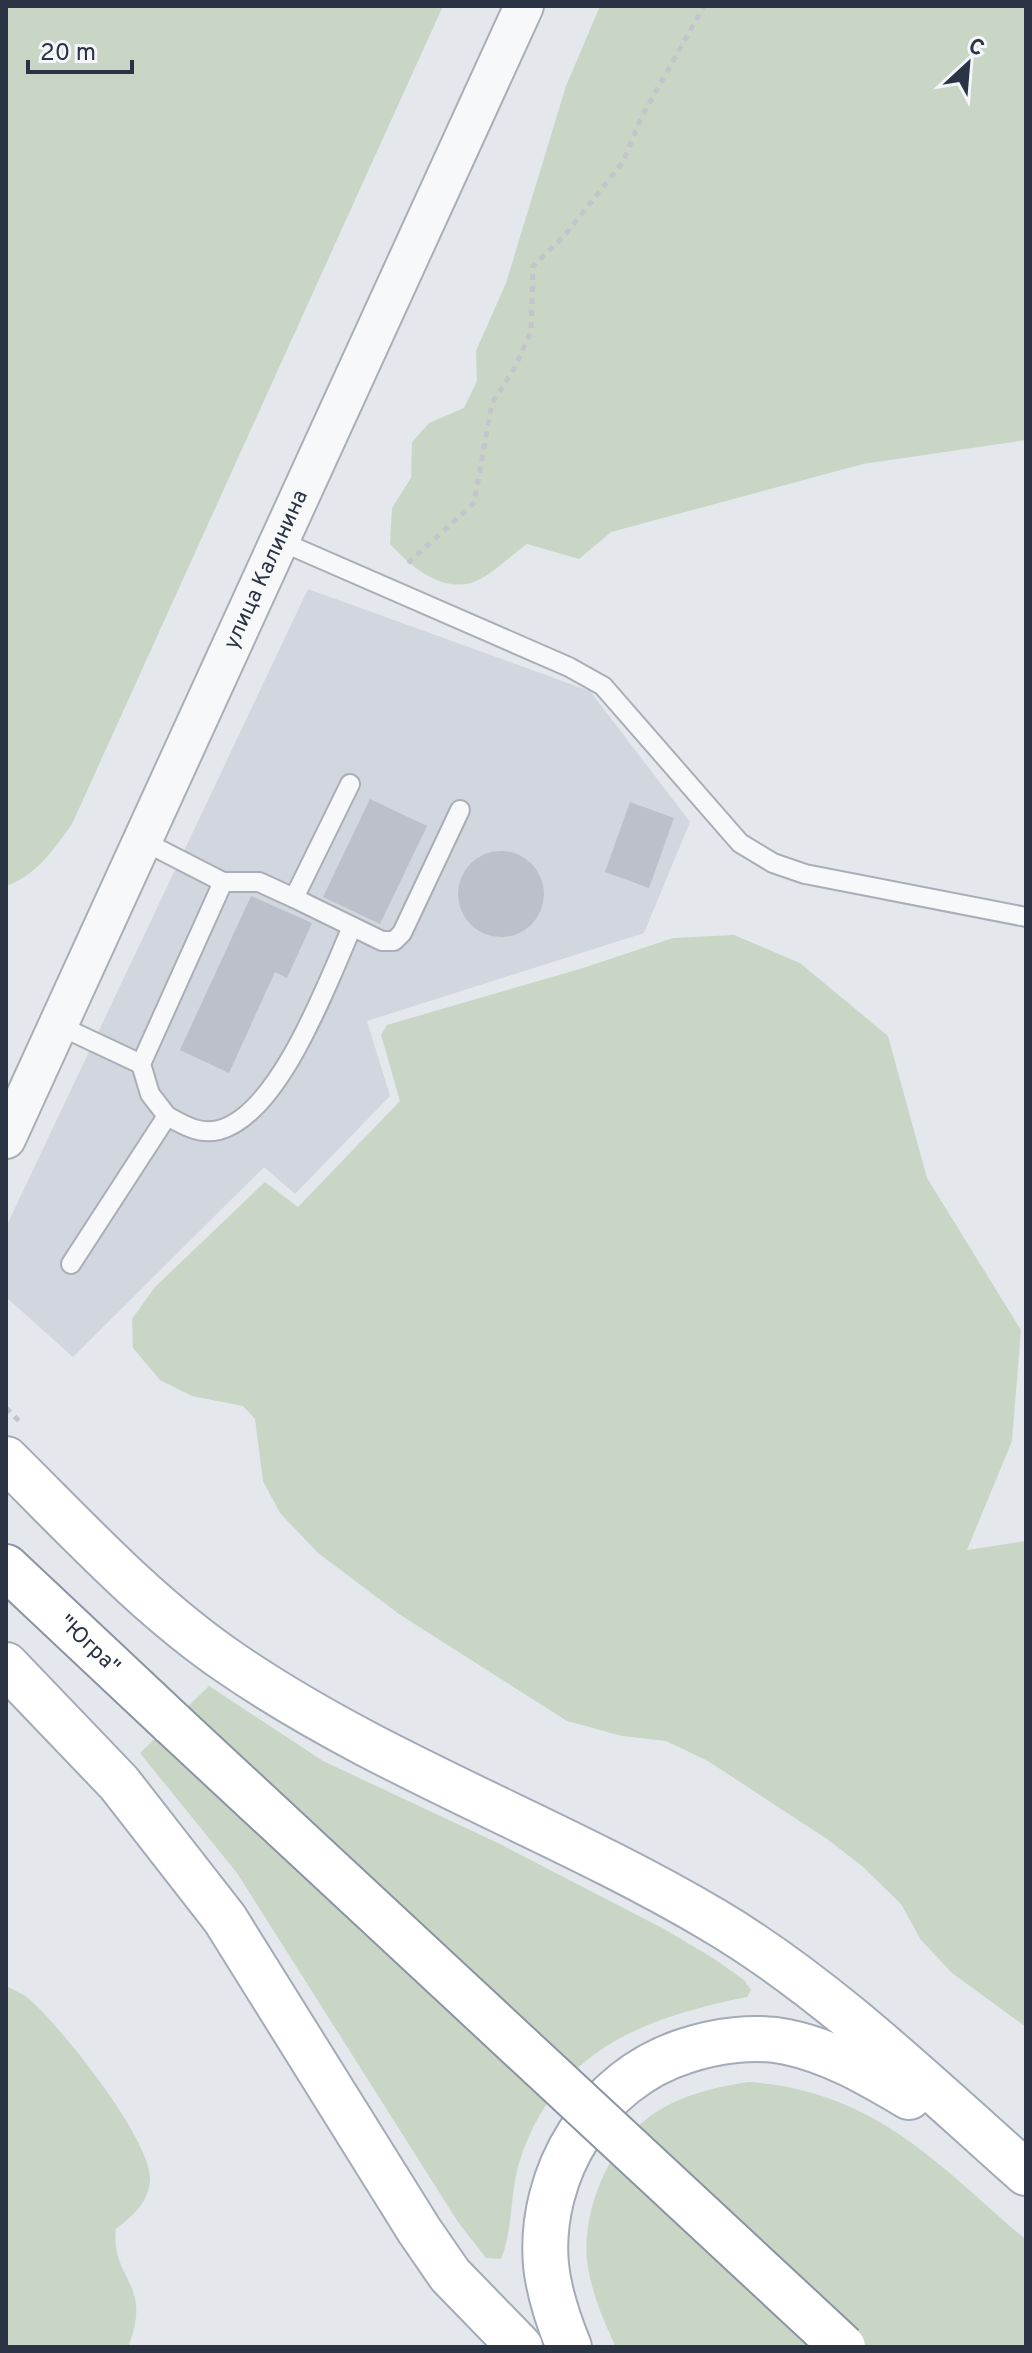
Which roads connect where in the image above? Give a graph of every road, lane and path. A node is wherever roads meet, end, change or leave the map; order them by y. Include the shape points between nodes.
1 (524, 6) edge
2 (704, 6) edge
3 (280, 541) junction
4 (408, 563) dead end
5 (350, 784) dead end
6 (460, 810) dead end
7 (143, 841) junction
8 (223, 882) junction
9 (294, 898) junction
10 (1026, 917) edge
11 (352, 927) junction
12 (60, 1026) junction
13 (141, 1064) junction
14 (167, 1116) junction
15 (7, 1136) edge
16 (71, 1264) dead end
17 (6, 1459) edge
18 (6, 1567) edge
19 (6, 1665) edge
20 (1022, 2170) edge
21 (520, 2347) edge
22 (569, 2347) edge
23 (843, 2347) edge

1 - 3 street, улица Калинина
2 - 4 path via 641,118 623,162 533,266 531,332 492,403 474,503
3 - 7 street, улица Калинина
3 - 10 lane via 603,686 740,843 773,863 805,874
5 - 9 lane
6 - 11 lane via 402,933 394,941 382,941
7 - 8 lane
7 - 12 street, улица Калинина
8 - 9 lane via 259,882
8 - 13 lane
9 - 11 lane
11 - 14 lane via 293,1056 248,1111 220,1130 196,1131
12 - 13 lane
12 - 15 street, улица Калинина
13 - 14 lane via 150,1094
14 - 16 lane
17 - 20 main road via 101,1554 229,1662 332,1724 715,1921 790,1971
18 - 23 main road, "Югра", bridge
19 - 21 main road via 119,1783 185,1865 225,1919 450,2275
20 - 22 main road via 908,2096 827,2054 785,2041 742,2040 666,2057 611,2094 572,2144 561,2170 547,2229 546,2263

